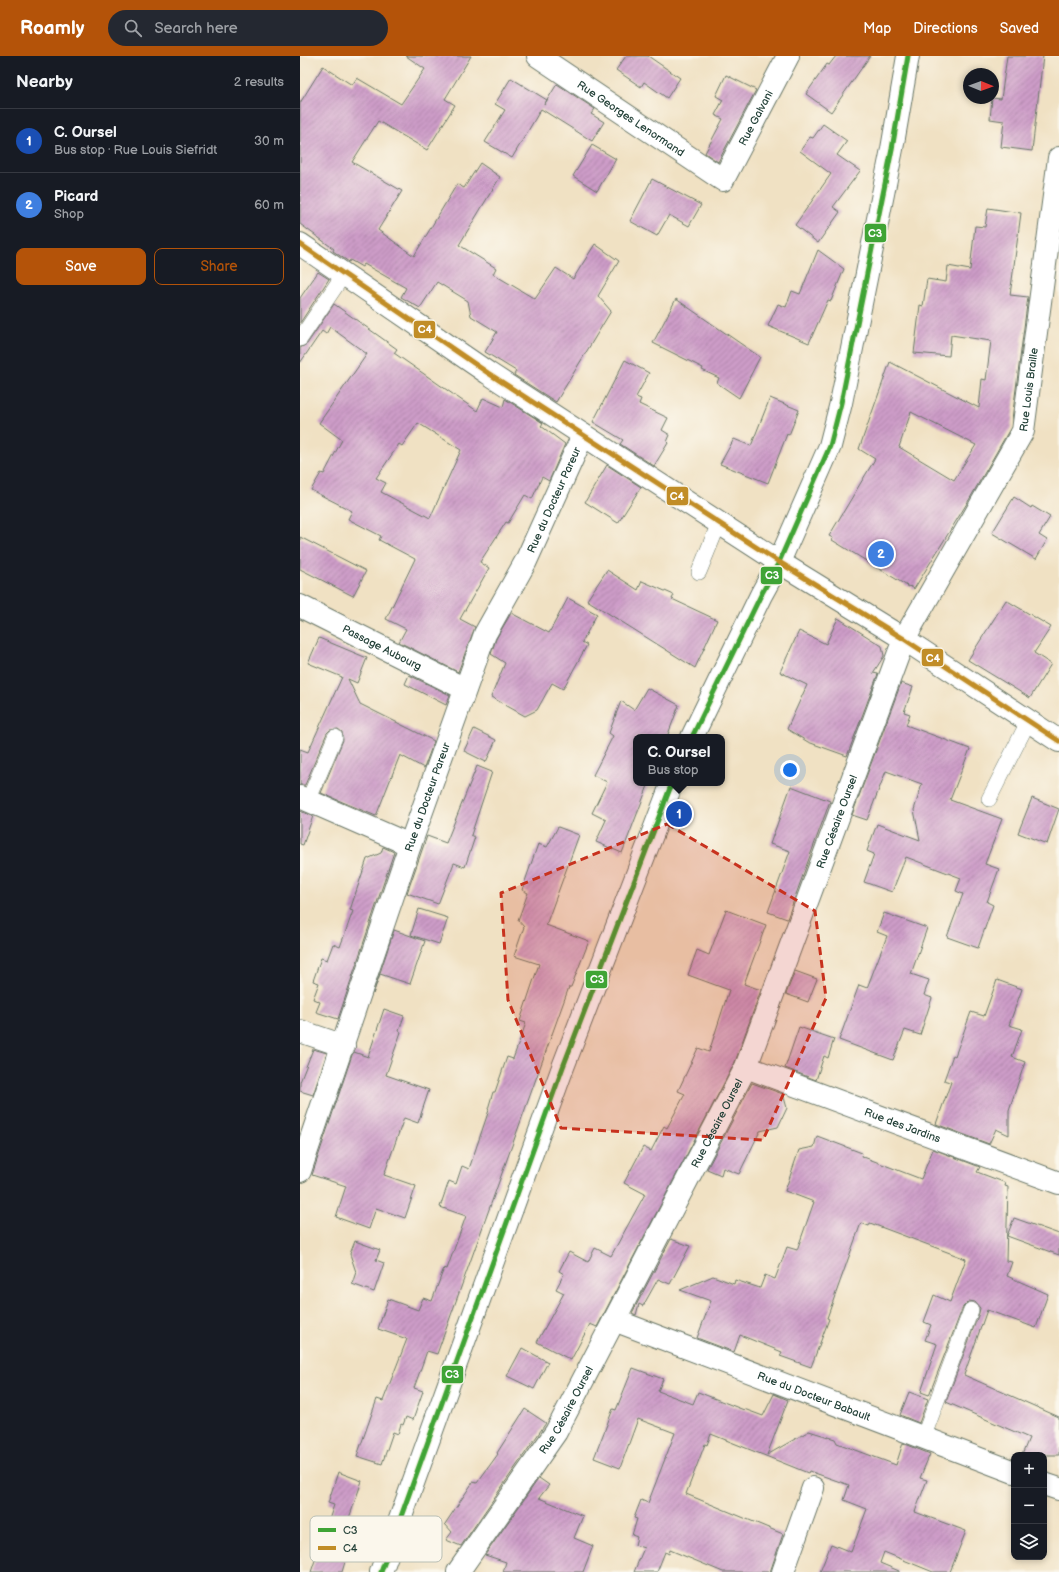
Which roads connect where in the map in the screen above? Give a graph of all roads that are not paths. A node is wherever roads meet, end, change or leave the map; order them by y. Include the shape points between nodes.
1 (538, 56) edge
2 (788, 56) edge
3 (908, 56) edge
4 (1059, 158) edge
5 (723, 180) joint
6 (300, 244) edge
7 (344, 274) junction
8 (300, 339) edge
9 (583, 435) junction
10 (719, 523) junction
11 (779, 562) junction
12 (699, 572) dead end
13 (300, 606) edge
14 (904, 639) junction
15 (465, 689) junction
16 (1028, 722) junction
17 (693, 734) edge
18 (335, 737) dead end
19 (1059, 741) edge
20 (671, 786) edge
21 (304, 799) edge
22 (989, 799) dead end
23 (410, 845) junction
24 (300, 1031) edge
25 (344, 1046) junction
26 (746, 1067) junction
27 (300, 1171) edge
28 (1059, 1183) edge
29 (971, 1310) dead end
30 (614, 1320) junction
31 (923, 1438) junction
32 (1011, 1471) edge
33 (1047, 1485) edge
34 (813, 1488) dead end
35 (1059, 1489) edge
36 (401, 1516) edge
37 (385, 1562) edge
38 (381, 1572) edge
39 (458, 1572) edge
40 (783, 1572) edge

1 - 5 street, Rue Georges Lenormand
2 - 5 street, Rue Galvani
3 - 11 street via 841,403 830,446
4 - 14 street, Rue Louis Braille via 1023,431
6 - 7 street
7 - 8 lane
7 - 9 street
9 - 10 street
9 - 15 street, Rue du Docteur Pareur via 526,561 485,634
10 - 11 street
10 - 12 lane
11 - 14 street
11 - 17 street
13 - 15 street, Passage Aubourg
14 - 16 street
14 - 26 street, Rue Césaire Oursel
15 - 23 street, Rue du Docteur Pareur
16 - 19 street
16 - 22 lane
18 - 21 lane
20 - 36 street via 562,1067
21 - 23 street
23 - 25 street, Rue du Docteur Pareur
24 - 25 street
25 - 27 street, Rue du Docteur Pareur
26 - 28 street, Rue des Jardins
26 - 30 street, Rue Césaire Oursel
29 - 31 lane
30 - 31 street, Rue du Docteur Babault
30 - 39 street, Rue Césaire Oursel via 556,1432
31 - 32 street, Rue du Docteur Babault
33 - 35 street
34 - 40 street
37 - 38 street

